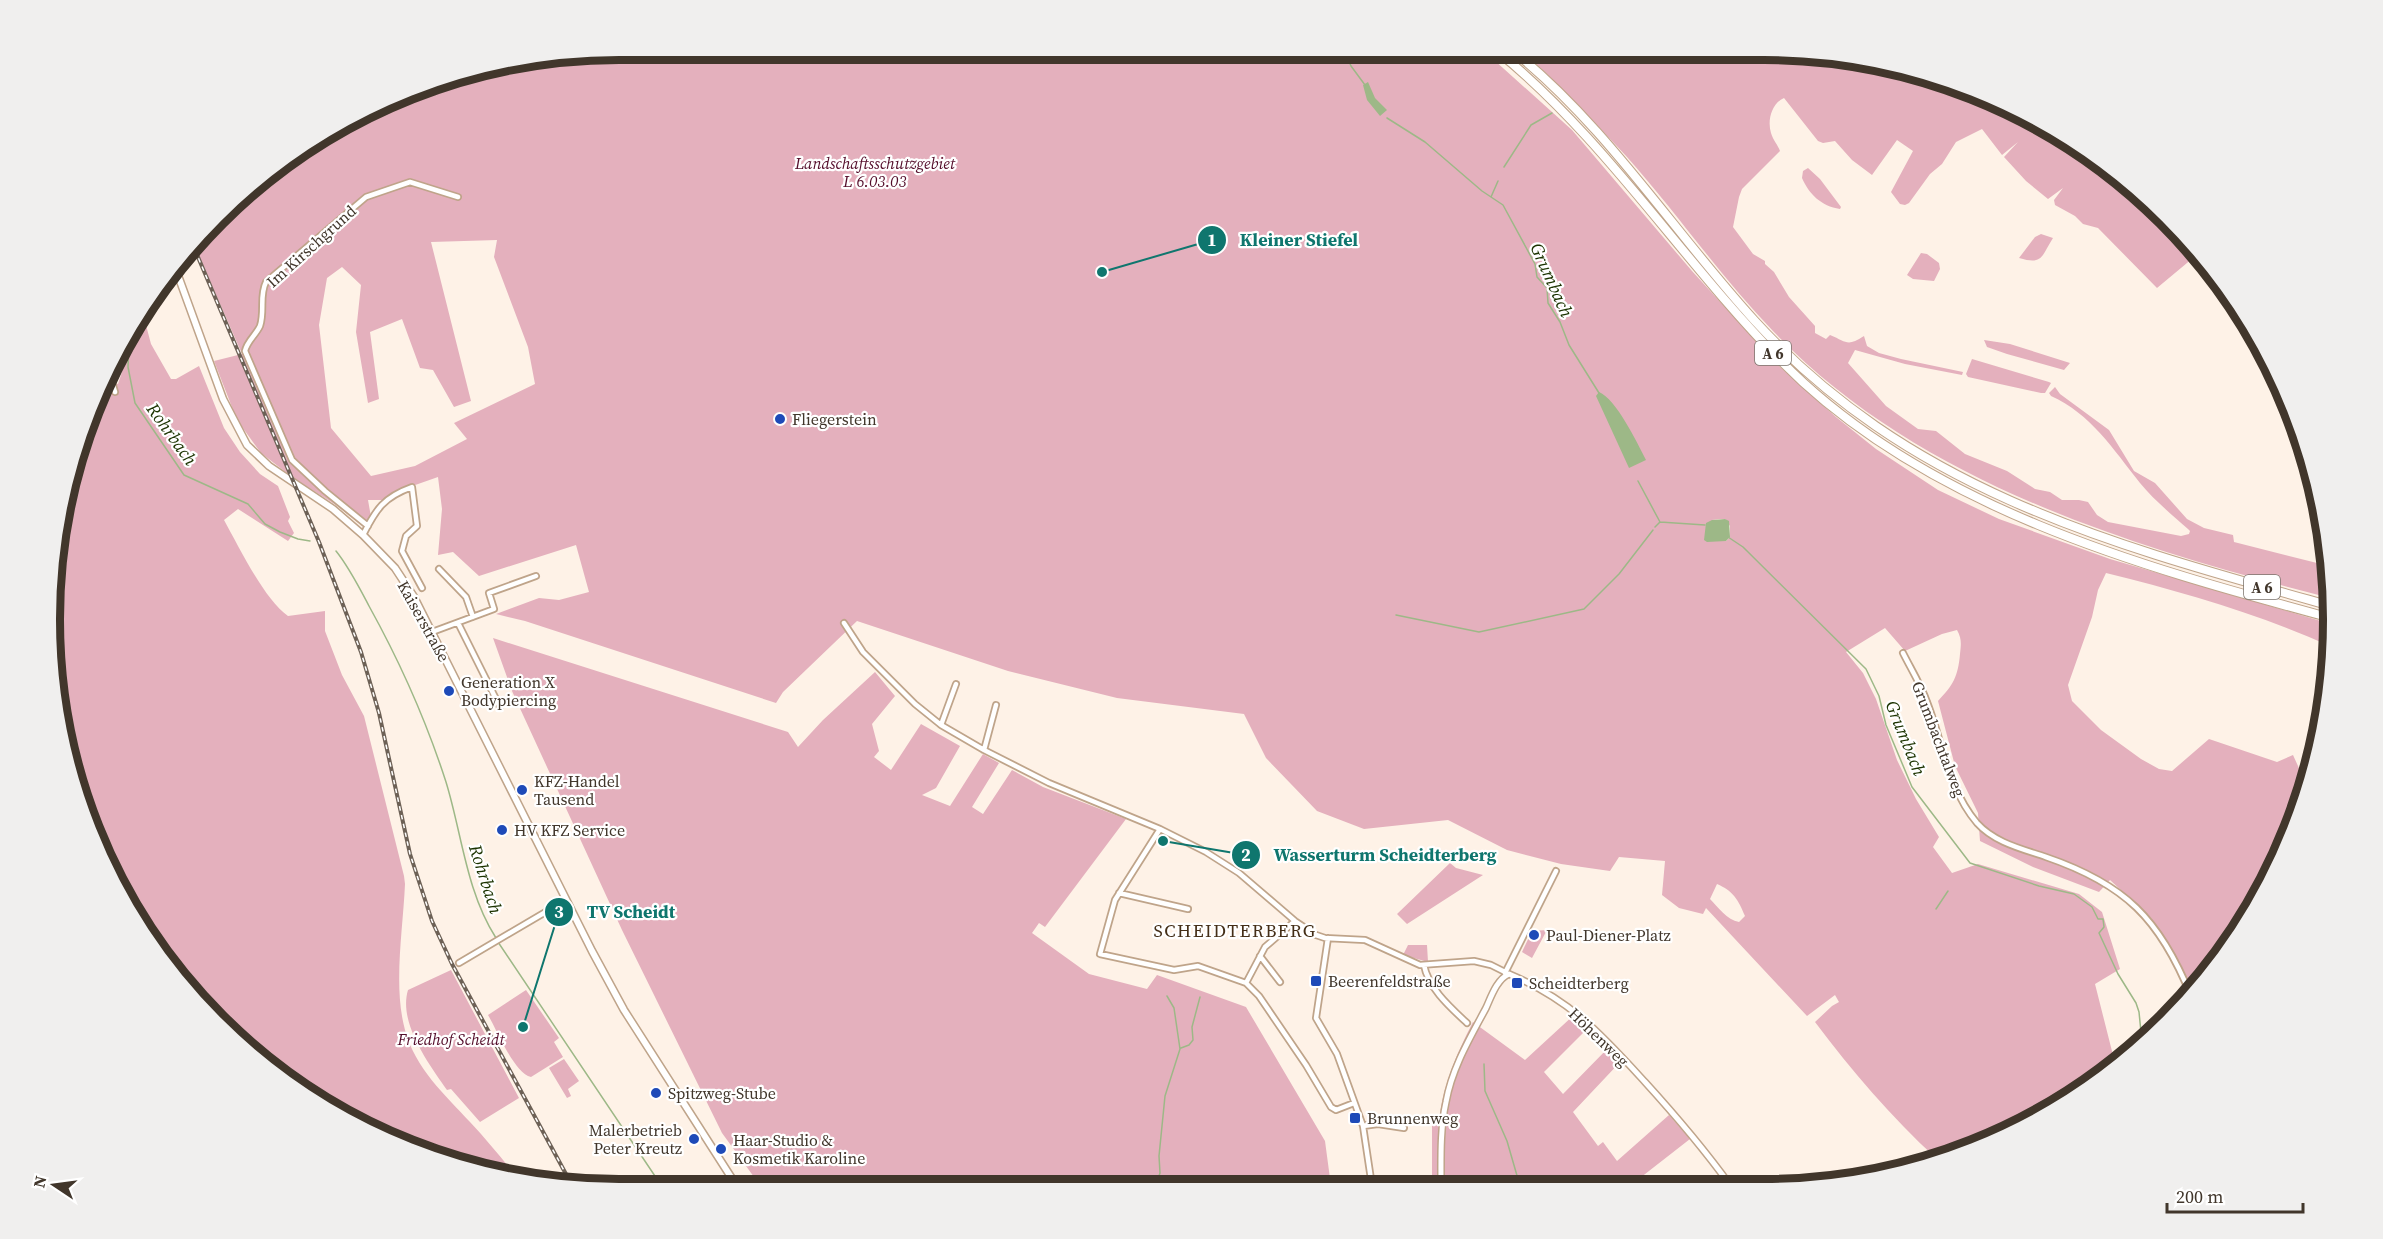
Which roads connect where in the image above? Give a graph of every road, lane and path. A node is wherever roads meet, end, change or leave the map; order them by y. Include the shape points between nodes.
1 (1508, 60) edge
2 (1523, 60) edge
3 (458, 197) dead end
4 (178, 276) edge
5 (113, 384) edge
6 (115, 392) dead end
7 (368, 526) junction
8 (363, 535) junction
9 (439, 568) dead end
10 (536, 576) dead end
11 (422, 588) dead end
12 (2323, 604) edge
13 (2323, 616) edge
14 (473, 617) junction
15 (458, 623) junction
16 (844, 623) dead end
17 (432, 632) junction
18 (1903, 653) dead end
19 (956, 684) dead end
20 (996, 705) dead end
21 (500, 707) dead end
22 (941, 725) junction
23 (984, 750) junction
24 (1160, 829) junction
25 (1556, 871) dead end
26 (1119, 893) junction
27 (566, 900) junction
28 (1188, 909) dead end
29 (1295, 921) junction
30 (1328, 938) junction
31 (1260, 956) junction
32 (459, 963) dead end
33 (1424, 965) junction
34 (1507, 973) junction
35 (1280, 982) dead end
36 (1246, 983) junction
37 (2186, 986) edge
38 (1467, 1023) dead end
39 (1354, 1103) junction
40 (1363, 1126) junction
41 (1404, 1128) dead end
42 (732, 1179) edge
43 (1371, 1179) edge
44 (1441, 1179) edge
45 (1725, 1179) edge

1 - 13 highway, A 6 via 1599,149 1713,287 1784,364 1877,441 1949,484 2031,522 2233,591
2 - 12 highway, A 6 via 1575,108 1768,335 1827,391 1890,437 1954,475 2034,512 2193,567
3 - 7 street, Im Kirschgrund via 411,182 366,197 266,282 260,326 246,346 262,394 292,460
4 - 8 main road via 230,416 247,446 268,466 333,509
5 - 6 street
7 - 8 street, Kaiserstraße
7 - 11 street, Kaiserstraße via 383,502 412,488 417,526 406,536 402,551
8 - 17 main road, Kaiserstraße via 399,574
9 - 14 street via 466,597
10 - 14 street via 489,594 494,609
14 - 15 street
15 - 17 street
15 - 21 street
16 - 22 street via 863,652
17 - 27 main road, Kaiserstraße
18 - 37 street, Grumbachtalweg via 1927,702 1951,777 1977,823 2006,843 2096,876 2120,892 2143,912 2160,935
19 - 22 street
20 - 23 street
22 - 23 street
23 - 24 street via 1049,783
24 - 26 street
24 - 29 street, Höhenweg via 1239,873
25 - 34 street
26 - 28 street
26 - 36 street via 1100,954 1174,970 1197,966
27 - 32 street
27 - 42 main road, Kaiserstraße via 624,1010
29 - 30 street, Höhenweg
29 - 31 street via 1272,939
30 - 33 street, Höhenweg via 1365,940
30 - 39 street via 1316,1018 1337,1054
31 - 35 street
31 - 36 street
33 - 34 street, Höhenweg via 1474,961
33 - 38 street via 1428,978
34 - 44 street via 1458,1060 1445,1103
34 - 45 street, Höhenweg via 1552,995 1592,1025 1681,1123
36 - 39 street via 1259,996 1331,1107 1336,1110
39 - 40 street
40 - 41 street
40 - 43 street

